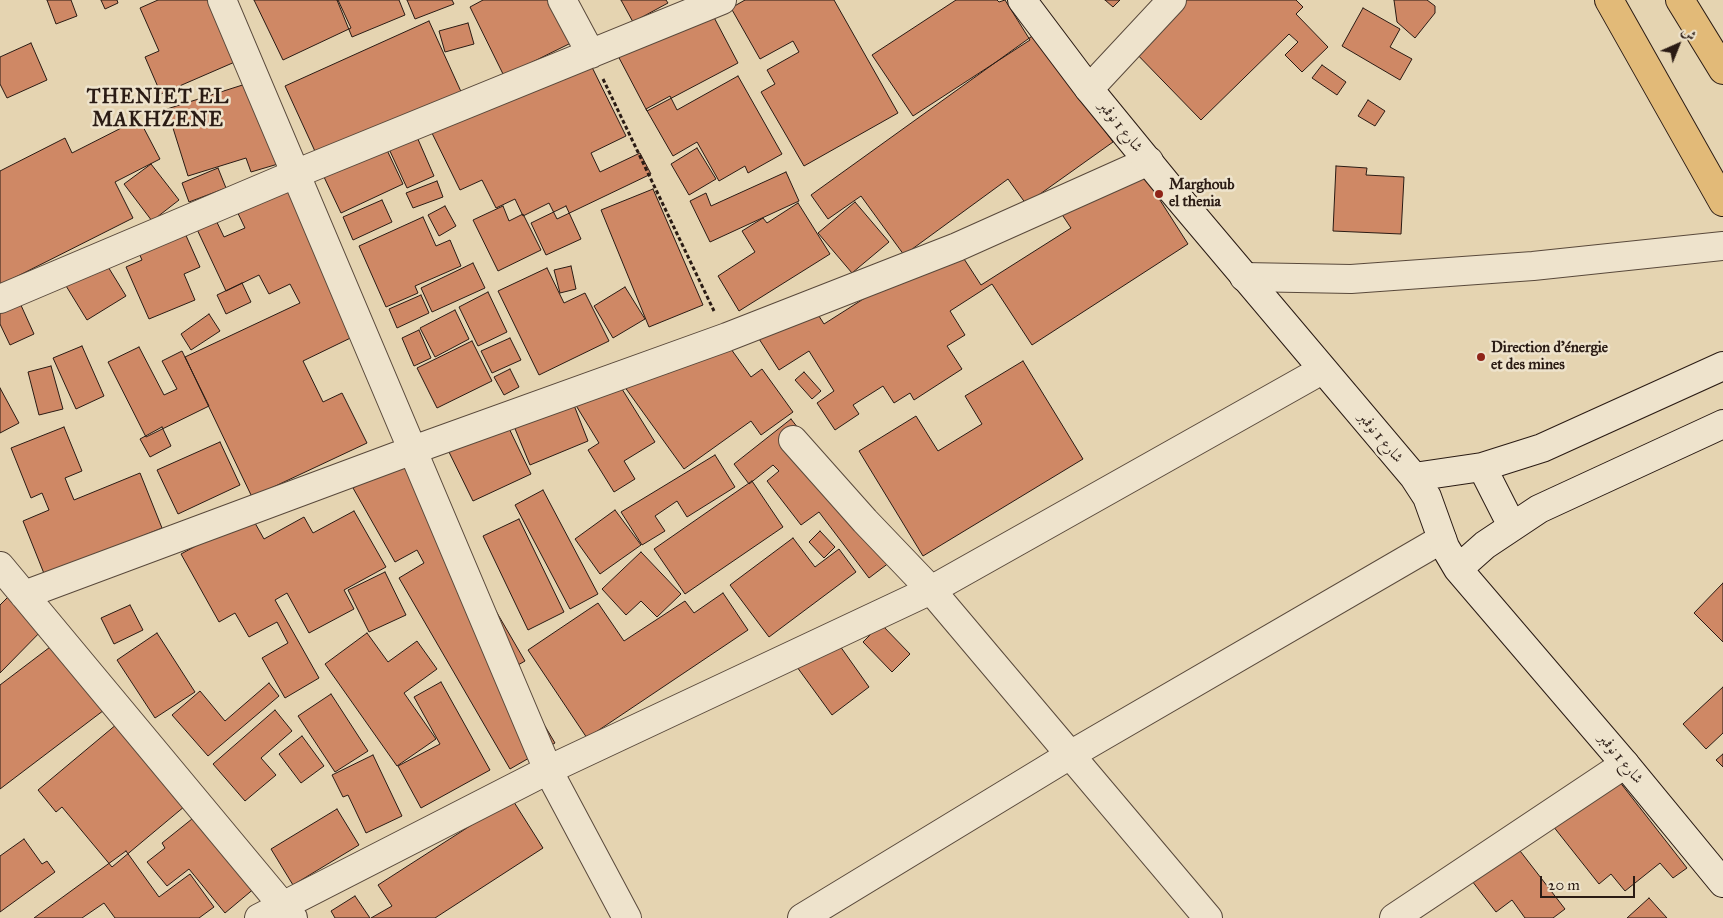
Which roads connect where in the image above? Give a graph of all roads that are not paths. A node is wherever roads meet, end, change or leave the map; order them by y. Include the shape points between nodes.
1 (222, 0) edge
2 (562, 0) edge
3 (722, 0) edge
4 (1022, 0) edge
5 (1172, 0) edge
6 (1609, 0) edge
7 (1680, 0) edge
8 (591, 54) junction
9 (1723, 70) edge
10 (1089, 89) junction
11 (1149, 161) junction
12 (295, 174) junction
13 (1723, 202) edge
14 (1723, 246) edge
15 (1244, 277) junction
16 (0, 299) edge
17 (1723, 366) edge
18 (1322, 370) junction
19 (1723, 424) edge
20 (793, 440) dead end
21 (413, 450) junction
22 (1482, 467) junction
23 (1414, 477) junction
24 (1512, 526) junction
25 (1442, 539) junction
26 (0, 566) edge
27 (1458, 569) junction
28 (931, 590) junction
29 (24, 595) junction
30 (1070, 755) junction
31 (1625, 764) junction
32 (548, 770) junction
33 (1723, 883) edge
34 (288, 911) edge
35 (259, 918) edge
36 (627, 918) edge
37 (802, 918) edge
38 (1208, 918) edge
39 (1394, 918) edge

1 - 12 street
2 - 8 street
3 - 8 street
4 - 10 street, شارع 1 نوفمبر
5 - 10 street
6 - 13 main road
7 - 9 main road
8 - 12 street
10 - 11 street, شارع 1 نوفمبر
11 - 15 street, شارع 1 نوفمبر
11 - 21 street via 957,247 726,337
12 - 16 street
12 - 21 street
14 - 15 street via 1533,266 1351,279
15 - 18 street, شارع 1 نوفمبر
17 - 22 street via 1542,448
18 - 23 street, شارع 1 نوفمبر
18 - 28 street
19 - 24 street via 1568,495
20 - 28 street
21 - 29 street
21 - 32 street
22 - 23 street
22 - 24 street
23 - 25 street, شارع 1 نوفمبر via 1433,509
24 - 27 street
25 - 27 street, شارع 1 نوفمبر
25 - 30 street
26 - 29 street
27 - 31 street, شارع 1 نوفمبر
28 - 30 street
28 - 32 street
29 - 34 street
30 - 37 street
30 - 38 street
31 - 33 street, شارع 1 نوفمبر
31 - 39 street
32 - 34 street
32 - 36 street
34 - 35 street

